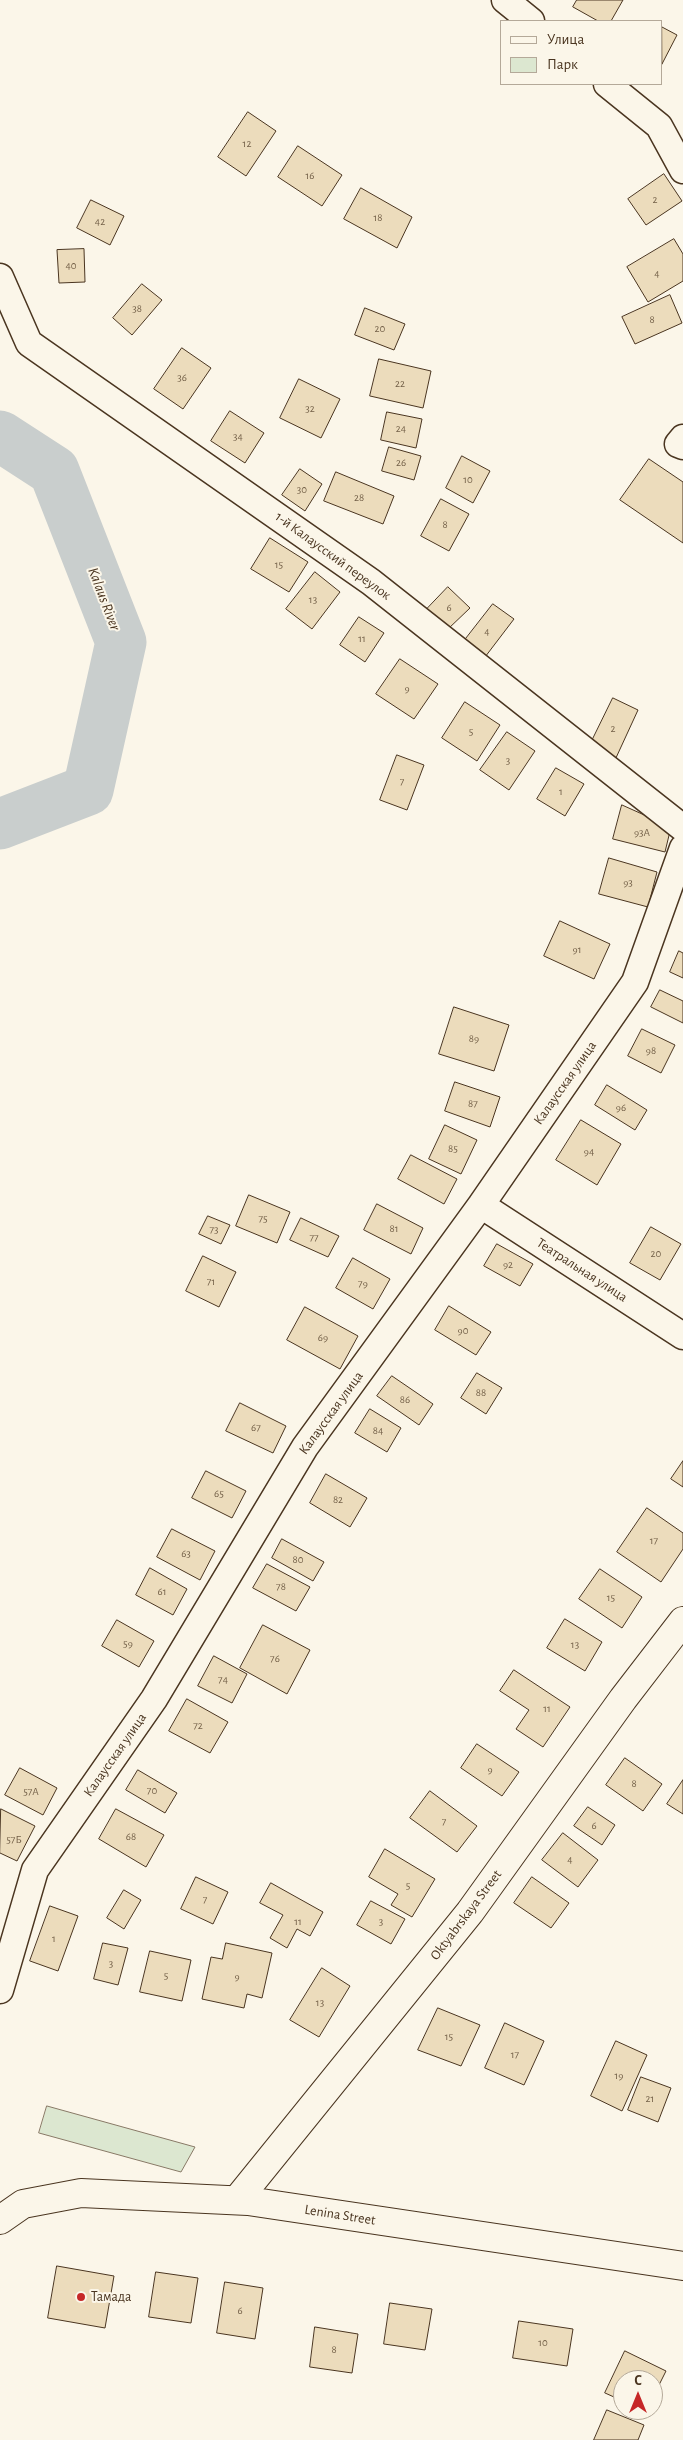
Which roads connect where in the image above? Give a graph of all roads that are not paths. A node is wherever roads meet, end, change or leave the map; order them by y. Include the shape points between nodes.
1 (504, 0) edge
2 (529, 20) edge
3 (608, 85) edge
4 (683, 170) edge
5 (0, 277) edge
6 (683, 438) edge
7 (683, 446) edge
8 (683, 828) edge
9 (683, 848) edge
10 (481, 1205) junction
11 (683, 1336) edge
12 (683, 1621) edge
13 (0, 1990) edge
14 (237, 2200) junction
15 (0, 2220) edge
16 (683, 2266) edge

1 - 2 street
3 - 4 street via 659,126
5 - 8 street, 1-й Калаусский переулок via 29,343 371,582
6 - 7 street via 678,444
9 - 10 street, Калаусская улица via 635,982
10 - 11 street, Театральная улица
10 - 13 street, Калаусская улица via 305,1447 154,1700 35,1870
12 - 14 main road, Oktyabrskaya Street via 470,1912
14 - 15 main road, Lenina Street via 81,2193 23,2204
14 - 16 main road, Lenina Street

